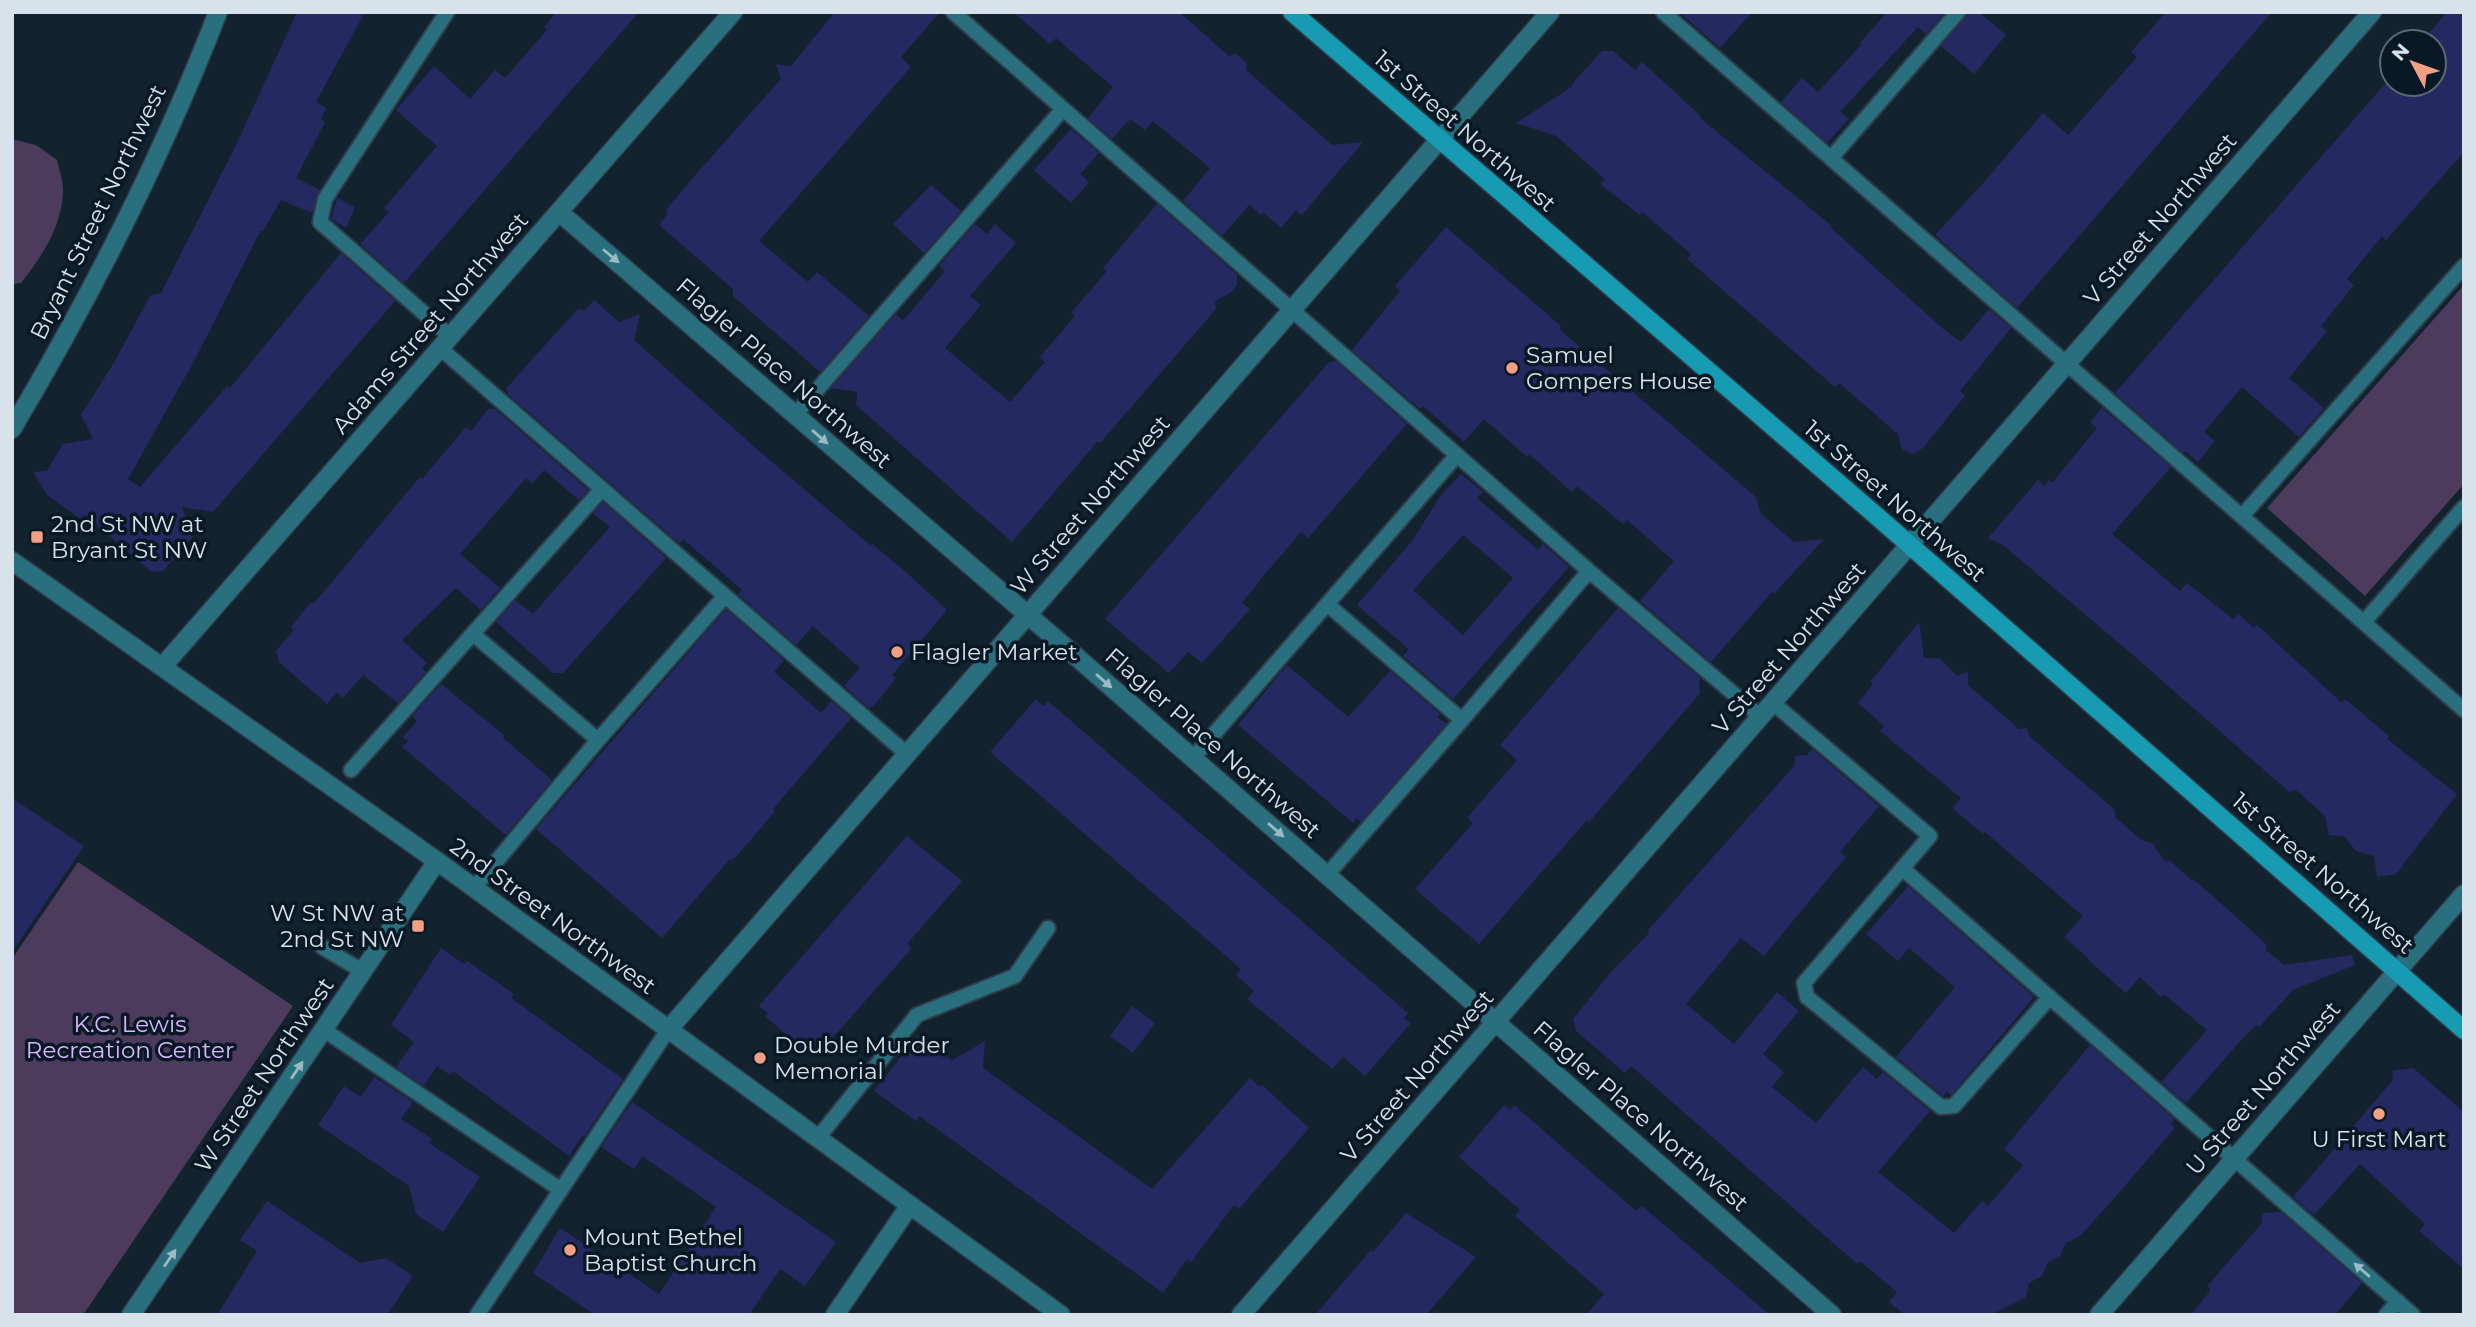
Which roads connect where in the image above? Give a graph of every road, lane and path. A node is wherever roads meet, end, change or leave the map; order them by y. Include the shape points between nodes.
1 (218, 12) edge
2 (447, 12) edge
3 (733, 12) edge
4 (953, 12) edge
5 (1292, 12) edge
6 (1550, 12) edge
7 (1663, 12) edge
8 (1958, 12) edge
9 (2372, 12) edge
10 (1063, 109) junction
11 (1439, 141) junction
12 (1831, 158) junction
13 (559, 212) junction
14 (2464, 266) edge
15 (1291, 311) junction
16 (445, 342) junction
17 (2067, 363) junction
18 (795, 415) junction
19 (12, 429) edge
20 (1457, 455) junction
21 (602, 489) junction
22 (2464, 507) edge
23 (2242, 516) junction
24 (1909, 545) junction
25 (12, 561) edge
26 (1588, 571) junction
27 (725, 596) junction
28 (1327, 604) junction
29 (1027, 615) junction
30 (2364, 622) junction
31 (473, 634) junction
32 (163, 666) junction
33 (1773, 703) junction
34 (2464, 709) edge
35 (1761, 717) junction
36 (1462, 720) junction
37 (598, 740) junction
38 (907, 754) junction
39 (1193, 758) junction
40 (351, 770) dead end
41 (438, 862) junction
42 (1903, 869) junction
43 (1327, 875) junction
44 (474, 888) junction
45 (2464, 894) edge
46 (1048, 928) dead end
47 (322, 947) dead end
48 (2397, 971) junction
49 (364, 972) junction
50 (2050, 997) junction
51 (1496, 1022) junction
52 (324, 1030) junction
53 (668, 1030) junction
54 (2464, 1030) edge
55 (817, 1139) junction
56 (2235, 1157) junction
57 (561, 1190) junction
58 (910, 1205) junction
59 (2398, 1301) junction
60 (131, 1315) edge
61 (477, 1315) edge
62 (835, 1315) edge
63 (1061, 1315) edge
64 (1241, 1315) edge
65 (1832, 1315) edge
66 (2099, 1315) edge
67 (2386, 1315) edge
68 (2413, 1315) edge

1 - 19 street, Bryant Street Northwest via 128,214
2 - 16 lane via 325,199 320,222
3 - 13 street, Adams Street Northwest
4 - 10 lane
5 - 11 street, 1st Street Northwest
6 - 11 street, W Street Northwest
7 - 12 lane
8 - 12 lane
9 - 17 street, V Street Northwest
10 - 15 lane
10 - 18 lane
11 - 15 street, W Street Northwest
11 - 24 street, 1st Street Northwest
12 - 17 lane
13 - 16 street, Adams Street Northwest
13 -> 18 street, Flagler Place Northwest
14 - 23 lane
15 - 20 lane
15 - 29 street, W Street Northwest
16 - 21 lane
16 - 32 street, Adams Street Northwest
17 - 23 lane
17 - 24 street, V Street Northwest
18 -> 29 street, Flagler Place Northwest
20 - 26 lane
20 - 28 lane
21 - 27 lane
21 - 31 lane
22 - 30 lane
23 - 30 lane
24 - 33 street, V Street Northwest
24 - 48 street, 1st Street Northwest
25 - 32 street, 2nd Street Northwest
26 - 35 lane
26 - 36 lane
27 - 37 lane
27 - 38 lane
28 - 36 lane
28 - 39 lane
29 - 38 street, W Street Northwest
29 -> 39 street, Flagler Place Northwest
30 - 34 lane
31 - 37 lane
31 - 40 lane
32 - 41 street, 2nd Street Northwest
33 - 35 street, V Street Northwest
33 - 42 lane via 1930,836
35 - 51 street, V Street Northwest
36 - 43 lane
37 - 44 lane
38 - 53 street, W Street Northwest
39 -> 43 street, Flagler Place Northwest
41 - 44 street, 2nd Street Northwest
41 - 49 street, W Street Northwest
42 - 50 lane
42 - 50 lane via 1804,983 1807,998 1941,1107 1954,1106
43 - 51 street, Flagler Place Northwest
44 - 53 street, 2nd Street Northwest
45 - 48 street, U Street Northwest
46 - 55 lane via 1015,976 917,1015
47 - 49 lane
48 - 54 street, 1st Street Northwest
48 - 56 street, U Street Northwest
49 - 52 street, W Street Northwest
50 - 56 lane
51 - 64 street, V Street Northwest
51 - 65 street, Flagler Place Northwest
52 - 57 lane
60 -> 52 street, W Street Northwest
53 - 55 street, 2nd Street Northwest
53 - 57 lane
55 - 58 street, 2nd Street Northwest
59 -> 56 lane
56 - 66 street, U Street Northwest
57 - 61 lane
58 - 62 street
58 - 63 street, 2nd Street Northwest
59 - 67 lane
59 - 68 lane

